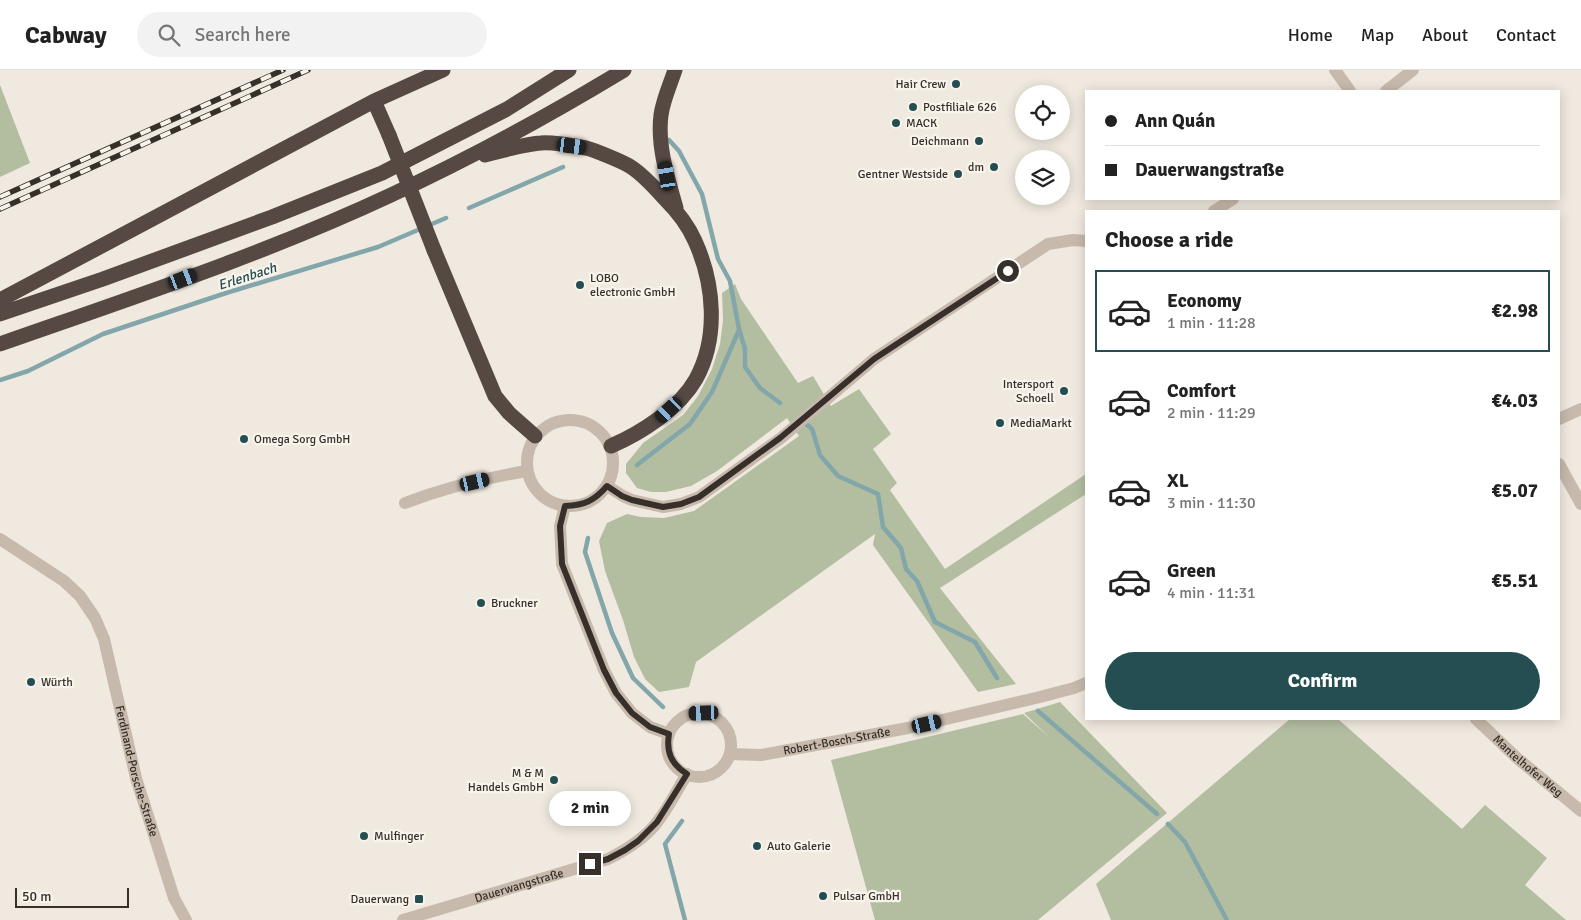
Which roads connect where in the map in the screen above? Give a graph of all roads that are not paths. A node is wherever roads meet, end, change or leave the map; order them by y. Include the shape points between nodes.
1 (443, 70) edge
2 (569, 70) edge
3 (624, 70) edge
4 (675, 70) edge
5 (1335, 70) edge
6 (1414, 70) edge
7 (1349, 90) edge
8 (1387, 90) edge
9 (374, 101) junction
10 (467, 159) junction
11 (1230, 200) edge
12 (1216, 210) edge
13 (677, 212) junction
14 (1085, 241) edge
15 (0, 300) edge
16 (0, 314) edge
17 (0, 344) edge
18 (1581, 409) edge
19 (1560, 419) edge
20 (535, 436) junction
21 (610, 446) junction
22 (1560, 466) edge
23 (527, 470) junction
24 (607, 486) junction
25 (405, 503) dead end
26 (1581, 504) edge
27 (565, 506) junction
28 (0, 540) edge
29 (1085, 683) edge
30 (1477, 720) edge
31 (669, 734) junction
32 (730, 754) junction
33 (687, 774) junction
34 (1581, 811) edge
35 (186, 920) edge
36 (403, 920) edge

1 - 9 highway
2 - 16 highway via 507,109 382,173 272,217
3 - 10 highway
4 - 13 highway via 661,116 661,132 667,176
5 - 7 street
6 - 8 street
9 - 15 highway
9 - 20 highway, bridge via 496,396 509,413
10 - 13 highway via 541,143 587,148 632,167
10 - 17 highway via 288,239
11 - 12 street
13 - 21 highway via 695,240 709,284 712,322 706,355 695,380 678,401 660,418
14 - 24 street via 1048,244 874,359 780,438 699,497 663,507 632,500
18 - 19 street
20 - 21 street via 545,426 572,419 596,427
20 - 23 street via 526,458
21 - 24 street via 614,459
22 - 26 street
23 - 25 street via 434,492
23 - 27 street via 540,494
24 - 27 street via 589,502
27 - 31 street via 560,526 562,564 604,670 632,713 650,727
28 - 35 street, Ferdinand-Porsche-Straße via 64,581 80,596 95,618 104,639 136,778 174,898
29 - 32 street, Robert-Bosch-Straße via 908,728 761,755
30 - 34 street, Mantelhofer Weg
31 - 32 street via 683,718 704,713 723,723 729,732
31 - 33 street via 672,762
32 - 33 street via 713,774
33 - 36 street, Dauerwangstraße via 657,822 638,841 608,859

